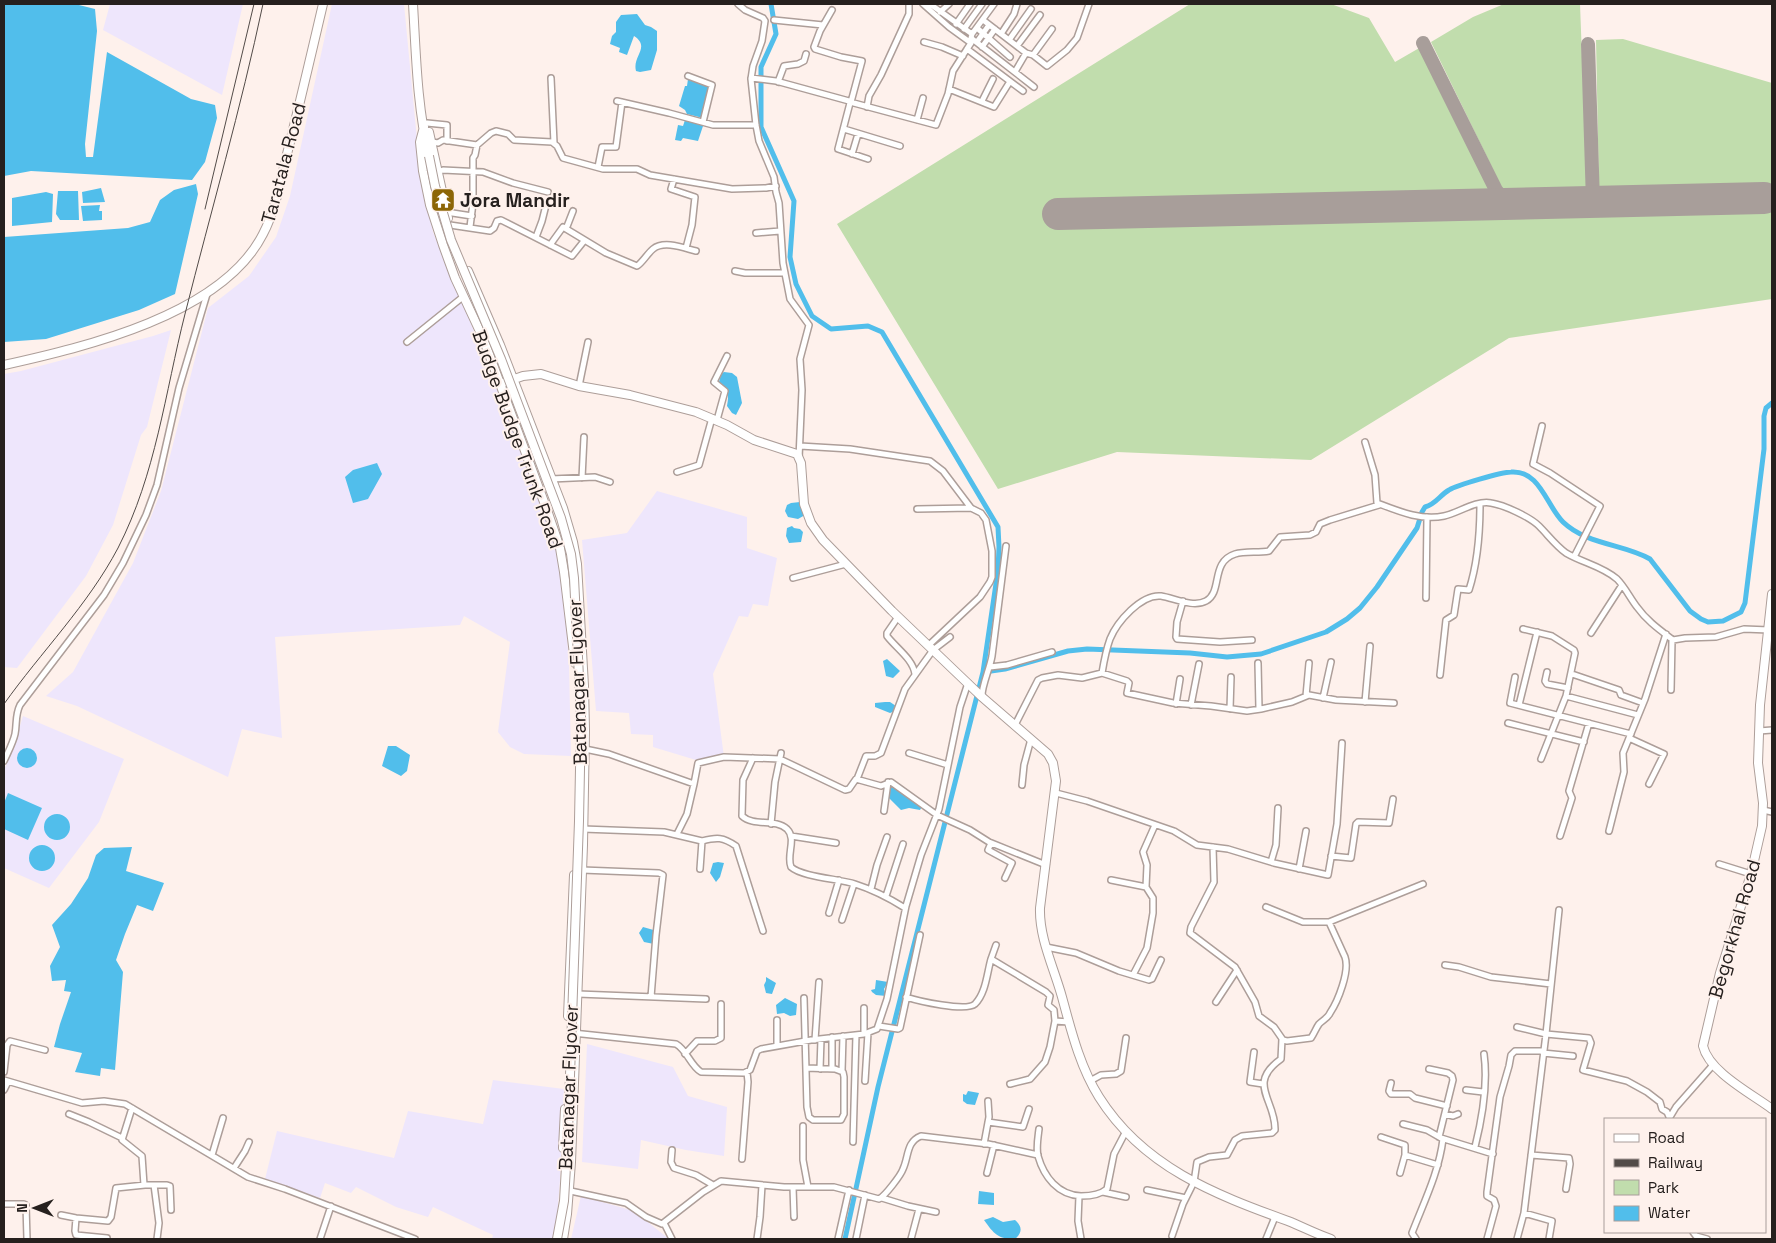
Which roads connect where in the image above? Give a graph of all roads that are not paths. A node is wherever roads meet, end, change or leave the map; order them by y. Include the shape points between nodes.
1 (323, 4) edge
2 (414, 4) edge
3 (738, 4) edge
4 (909, 4) edge
5 (922, 4) edge
6 (949, 4) edge
7 (970, 4) edge
8 (982, 4) edge
9 (994, 4) edge
10 (1017, 4) edge
11 (1089, 4) edge
12 (933, 5) edge
13 (832, 10) dead end
14 (1031, 10) dead end
15 (940, 12) junction
16 (1040, 15) dead end
17 (774, 20) dead end
18 (983, 20) junction
19 (956, 24) junction
20 (824, 25) junction
21 (989, 25) junction
22 (977, 28) junction
23 (995, 29) junction
24 (1052, 29) dead end
25 (968, 32) junction
26 (983, 33) junction
27 (1001, 34) junction
28 (989, 38) junction
29 (1010, 40) junction
30 (924, 42) dead end
31 (976, 42) junction
32 (1017, 46) junction
33 (982, 47) junction
34 (967, 49) junction
35 (1026, 53) junction
36 (806, 54) dead end
37 (1033, 55) junction
38 (963, 56) junction
39 (1010, 57) dead end
40 (1016, 70) dead end
41 (688, 76) dead end
42 (551, 78) dead end
43 (752, 78) junction
44 (993, 79) dead end
45 (778, 82) junction
46 (1009, 83) dead end
47 (1034, 87) dead end
48 (949, 89) junction
49 (1023, 91) dead end
50 (923, 98) dead end
51 (982, 101) junction
52 (850, 102) junction
53 (867, 107) junction
54 (917, 120) junction
55 (703, 122) junction
56 (756, 125) junction
57 (427, 127) junction
58 (844, 129) junction
59 (858, 134) junction
60 (447, 141) junction
61 (432, 142) junction
62 (554, 143) junction
63 (478, 145) junction
64 (900, 146) dead end
65 (852, 154) junction
66 (868, 159) dead end
67 (598, 167) junction
68 (437, 172) junction
69 (473, 172) junction
70 (674, 179) junction
71 (776, 186) junction
72 (548, 192) dead end
73 (546, 205) dead end
74 (573, 211) dead end
75 (446, 212) junction
76 (472, 216) junction
77 (450, 225) junction
78 (470, 227) junction
79 (566, 229) junction
80 (756, 232) dead end
81 (780, 232) junction
82 (536, 236) junction
83 (584, 241) junction
84 (550, 245) junction
85 (686, 248) junction
86 (696, 251) dead end
87 (735, 271) dead end
88 (785, 273) junction
89 (207, 294) junction
90 (464, 296) junction
91 (407, 342) dead end
92 (588, 342) dead end
93 (727, 356) dead end
94 (4, 365) edge
95 (514, 379) junction
96 (500, 384) junction
97 (579, 386) junction
98 (714, 419) junction
99 (1542, 426) dead end
100 (584, 437) dead end
101 (1365, 442) dead end
102 (800, 446) junction
103 (799, 458) junction
104 (677, 472) dead end
105 (582, 478) junction
106 (552, 479) junction
107 (610, 482) dead end
108 (1480, 504) junction
109 (1380, 505) junction
110 (971, 508) junction
111 (918, 509) dead end
112 (1422, 516) junction
113 (1006, 546) dead end
114 (1574, 557) junction
115 (846, 564) junction
116 (793, 578) dead end
117 (1622, 585) junction
118 (1772, 594) edge
119 (1426, 598) dead end
120 (1183, 601) junction
121 (898, 617) junction
122 (1769, 628) junction
123 (1523, 629) dead end
124 (1537, 632) junction
125 (1591, 633) dead end
126 (1666, 634) junction
127 (950, 636) dead end
128 (1252, 640) dead end
129 (1672, 640) junction
130 (1770, 644) edge
131 (1370, 646) dead end
132 (931, 648) junction
133 (1052, 652) dead end
134 (1331, 662) dead end
135 (1258, 663) dead end
136 (1309, 663) dead end
137 (1198, 664) dead end
138 (990, 668) junction
139 (1547, 672) dead end
140 (1102, 673) junction
141 (916, 674) junction
142 (1572, 674) junction
143 (1440, 675) dead end
144 (1231, 677) dead end
145 (1515, 677) dead end
146 (1180, 679) dead end
147 (969, 684) junction
148 (1568, 688) junction
149 (1671, 690) dead end
150 (1306, 696) junction
151 (1566, 696) junction
152 (981, 697) junction
153 (1323, 698) junction
154 (1365, 702) junction
155 (1394, 703) dead end
156 (1643, 703) junction
157 (1176, 704) junction
158 (1190, 705) junction
159 (1519, 705) junction
160 (1230, 709) junction
161 (1259, 710) junction
162 (1558, 715) junction
163 (1638, 715) junction
164 (1508, 723) dead end
165 (1590, 723) junction
166 (1015, 725) junction
167 (1772, 730) edge
168 (1759, 731) junction
169 (1551, 734) junction
170 (1630, 736) junction
171 (1031, 739) junction
172 (1584, 742) junction
173 (1342, 743) dead end
174 (585, 749) junction
175 (781, 753) dead end
176 (909, 753) dead end
177 (753, 758) junction
178 (1541, 759) dead end
179 (780, 760) junction
180 (4, 761) edge
181 (948, 765) junction
182 (857, 779) junction
183 (888, 782) junction
184 (694, 784) junction
185 (1649, 784) dead end
186 (1022, 785) dead end
187 (1056, 793) junction
188 (1393, 800) dead end
189 (1278, 808) dead end
190 (1763, 810) junction
191 (884, 811) dead end
192 (1772, 812) edge
193 (938, 815) junction
194 (770, 824) junction
195 (1155, 824) junction
196 (583, 829) junction
197 (1609, 831) dead end
198 (1306, 832) dead end
199 (677, 834) junction
200 (791, 836) junction
201 (1560, 836) dead end
202 (887, 838) dead end
203 (702, 841) junction
204 (836, 843) dead end
205 (991, 843) junction
206 (903, 844) dead end
207 (1213, 847) junction
208 (1331, 856) junction
209 (1272, 862) junction
210 (1719, 864) dead end
211 (1046, 865) junction
212 (1299, 868) junction
213 (700, 869) dead end
214 (582, 870) junction
215 (1751, 874) junction
216 (1005, 878) dead end
217 (838, 880) junction
218 (1111, 880) dead end
219 (854, 884) junction
220 (1423, 884) dead end
221 (1146, 887) junction
222 (871, 889) junction
223 (886, 896) junction
224 (1266, 907) dead end
225 (905, 908) junction
226 (1559, 910) dead end
227 (829, 913) dead end
228 (842, 920) dead end
229 (1330, 922) junction
230 (763, 931) dead end
231 (920, 935) dead end
232 (996, 945) dead end
233 (1046, 947) junction
234 (991, 959) junction
235 (1160, 960) dead end
236 (1445, 965) dead end
237 (1237, 970) junction
238 (1133, 975) junction
239 (819, 982) dead end
240 (1552, 984) junction
241 (578, 994) junction
242 (651, 997) junction
243 (906, 997) junction
244 (804, 998) dead end
245 (706, 999) dead end
246 (1216, 1002) dead end
247 (720, 1004) dead end
248 (864, 1008) dead end
249 (777, 1020) dead end
250 (1055, 1021) junction
251 (1069, 1022) junction
252 (882, 1026) junction
253 (1518, 1027) dead end
254 (572, 1033) junction
255 (866, 1033) junction
256 (856, 1034) junction
257 (1546, 1034) junction
258 (843, 1036) junction
259 (832, 1037) junction
260 (1126, 1038) dead end
261 (1282, 1038) junction
262 (818, 1039) junction
263 (806, 1041) junction
264 (777, 1046) junction
265 (46, 1050) dead end
266 (1254, 1052) dead end
267 (1543, 1052) junction
268 (685, 1054) junction
269 (1484, 1054) dead end
270 (1573, 1056) dead end
271 (1714, 1065) junction
272 (806, 1068) junction
273 (820, 1068) junction
274 (832, 1069) junction
275 (1429, 1069) dead end
276 (842, 1071) junction
277 (4, 1072) edge
278 (747, 1072) junction
279 (6, 1081) edge
280 (865, 1081) dead end
281 (1090, 1081) junction
282 (1391, 1083) dead end
283 (1010, 1084) dead end
284 (1263, 1084) junction
285 (4, 1090) edge
286 (1466, 1090) dead end
287 (1483, 1092) junction
288 (988, 1101) dead end
289 (1447, 1106) junction
290 (132, 1108) junction
291 (1772, 1109) edge
292 (1029, 1110) dead end
293 (69, 1114) dead end
294 (1445, 1114) junction
295 (1458, 1114) dead end
296 (223, 1118) dead end
297 (1670, 1118) edge
298 (988, 1122) junction
299 (1403, 1124) dead end
300 (803, 1126) dead end
301 (1039, 1128) dead end
302 (1125, 1133) junction
303 (1381, 1137) dead end
304 (122, 1138) junction
305 (1441, 1138) junction
306 (249, 1142) dead end
307 (854, 1142) dead end
308 (984, 1144) junction
309 (994, 1145) junction
310 (1475, 1148) junction
311 (672, 1150) dead end
312 (1493, 1154) junction
313 (212, 1155) junction
314 (1038, 1155) junction
315 (1405, 1155) junction
316 (1531, 1155) junction
317 (742, 1159) dead end
318 (1438, 1165) junction
319 (234, 1168) junction
320 (987, 1173) dead end
321 (1400, 1174) dead end
322 (1194, 1182) junction
323 (762, 1184) junction
324 (145, 1185) junction
325 (154, 1185) junction
326 (713, 1185) junction
327 (793, 1187) junction
328 (808, 1187) junction
329 (1566, 1188) dead end
330 (565, 1190) junction
331 (1147, 1190) dead end
332 (850, 1191) junction
333 (1103, 1192) junction
334 (865, 1195) junction
335 (1079, 1196) junction
336 (1126, 1197) dead end
337 (882, 1198) junction
338 (1186, 1198) junction
339 (4, 1204) edge
340 (331, 1206) junction
341 (919, 1209) junction
342 (171, 1210) dead end
343 (936, 1212) dead end
344 (1524, 1213) junction
345 (61, 1215) dead end
346 (794, 1217) dead end
347 (1275, 1217) junction
348 (76, 1218) junction
349 (664, 1223) junction
350 (1693, 1233) edge
351 (1172, 1236) dead end
352 (107, 1238) dead end
353 (27, 1239) edge
354 (157, 1239) edge
355 (320, 1239) edge
356 (416, 1239) edge
357 (556, 1239) edge
358 (562, 1239) edge
359 (672, 1239) edge
360 (757, 1239) edge
361 (838, 1239) edge
362 (856, 1239) edge
363 (911, 1239) edge
364 (1081, 1239) edge
365 (1266, 1239) edge
366 (1331, 1239) edge
367 (1416, 1239) edge
368 (1486, 1239) edge
369 (1517, 1239) edge
370 (1549, 1239) edge
371 (1707, 1239) edge

1 - 89 street, Taratala Road via 270,220 244,262
2 - 57 street via 418,76
3 - 43 street via 765,21
4 - 53 street via 909,14 869,96
5 - 34 street via 971,43
6 - 15 street
7 - 19 street
8 - 25 street
9 - 18 street
10 - 27 street
11 - 37 street via 1078,35 1067,50 1047,66
12 - 15 street
13 - 20 street
14 - 29 street
15 - 19 street
16 - 32 street
17 - 20 street
18 - 21 street
18 - 22 street
19 - 25 street
20 - 52 street via 815,49 862,61
21 - 23 street
21 - 26 street
22 - 25 street
22 - 26 street
23 - 27 street
23 - 28 street
24 - 37 street
25 - 31 street
26 - 28 street
26 - 31 street
27 - 29 street
28 - 33 street
28 - 39 street
29 - 32 street
30 - 38 street
31 - 33 street
32 - 35 street
33 - 47 street
34 - 38 street
34 - 49 street
35 - 37 street
35 - 40 street
36 - 45 street via 804,61 784,66
38 - 48 street via 953,71
41 - 55 street via 712,85
42 - 62 street
43 - 45 street
43 - 56 street
44 - 51 street
45 - 52 street
46 - 51 street via 994,107
48 - 51 street
48 - 54 street via 936,125
50 - 54 street
52 - 53 street
52 - 58 street
53 - 54 street
55 - 56 street via 721,126
55 - 67 street via 619,101 616,148 602,147
56 - 71 street
57 - 60 street via 448,124
57 - 61 street, Budge Budge Trunk Road
57 - 90 street, Budge Budge Trunk Road via 420,147 428,197
57 - 357 street, Batanagar Flyover, bridge via 428,153 435,186 451,240 501,359 561,518 574,578 581,708 579,821 568,1132 564,1201
58 - 59 street
58 - 65 street via 839,150
59 - 64 street
59 - 65 street
60 - 61 street
60 - 63 street
61 - 68 street, Budge Budge Trunk Road
62 - 63 street via 514,140 508,134 496,131
62 - 67 street via 563,158
63 - 69 street
65 - 66 street
67 - 70 street via 637,169
68 - 69 street
68 - 75 street, Budge Budge Trunk Road
69 - 72 street via 487,173
69 - 76 street
70 - 71 street via 732,189
70 - 85 street via 671,188 695,197
71 - 81 street via 780,203
73 - 82 street
74 - 79 street
75 - 76 street
75 - 77 street, Budge Budge Trunk Road
76 - 78 street
77 - 78 street
77 - 95 street, Budge Budge Trunk Road
78 - 82 street via 490,231 500,220
79 - 83 street
79 - 84 street via 563,227
80 - 81 street
81 - 88 street
82 - 84 street
83 - 84 street via 572,256
83 - 85 street via 637,266 658,246
85 - 86 street
87 - 88 street
88 - 102 street via 790,299 809,325 800,359
89 - 94 street, Taratala Road via 174,312 108,338
89 - 180 street via 179,388 157,485 146,514 104,595 20,705 16,732
90 - 91 street
90 - 96 street, Budge Budge Trunk Road
92 - 97 street
93 - 98 street via 714,382 725,391
95 - 96 street
95 - 97 street via 541,374
95 - 106 street, Budge Budge Trunk Road
96 - 254 street, Budge Budge Trunk Road via 560,548 574,656 578,717 572,900
97 - 98 street via 630,395
98 - 103 street via 754,440 790,451
98 - 104 street via 699,465
99 - 114 street via 1533,464 1600,506
100 - 105 street
101 - 109 street via 1375,475 1376,501
102 - 103 street
102 - 110 street via 850,449 930,461 943,471
103 - 115 street via 807,514 816,531
105 - 106 street
105 - 107 street via 596,477
106 - 174 street, Budge Budge Trunk Road via 577,564
108 - 112 street via 1444,516
108 - 114 street via 1496,504 1532,521 1550,540
108 - 143 street via 1480,533 1472,581 1469,590 1458,589 1454,614 1446,620
109 - 112 street
109 - 120 street via 1320,524 1310,535 1282,536 1269,551 1233,555 1221,564 1208,600 1199,603
110 - 111 street
110 - 132 street via 982,513 989,527 992,577 980,597
112 - 119 street
113 - 138 street
114 - 117 street via 1602,569
115 - 116 street
115 - 121 street
117 - 125 street
117 - 126 street via 1649,622
118 - 122 street, Begorkhal Road
120 - 128 street via 1176,622 1177,639
120 - 140 street via 1154,596 1130,611 1114,632
121 - 132 street
121 - 141 street via 887,636
122 - 129 street via 1744,629 1716,638
122 - 130 street, Begorkhal Road
123 - 124 street
124 - 142 street via 1552,636 1574,650
124 - 159 street
126 - 129 street
126 - 156 street
127 - 132 street
129 - 149 street
130 - 168 street, Begorkhal Road via 1760,699
131 - 154 street
132 - 141 street
132 - 147 street
133 - 138 street
134 - 153 street
135 - 161 street
136 - 150 street
137 - 158 street
138 - 152 street
139 - 148 street via 1547,684
140 - 157 street via 1127,681 1127,693
140 - 166 street via 1082,678 1062,674 1042,678
141 - 182 street via 905,689 880,753 866,756
142 - 148 street
142 - 156 street via 1619,690 1621,695
144 - 160 street
145 - 159 street via 1509,702
146 - 157 street
147 - 152 street
147 - 181 street via 960,707
148 - 151 street
150 - 153 street
150 - 161 street
151 - 162 street
151 - 163 street
152 - 166 street
153 - 154 street
154 - 155 street
156 - 163 street
157 - 158 street
158 - 160 street
159 - 162 street
160 - 161 street
162 - 165 street
162 - 169 street
163 - 170 street
164 - 169 street
165 - 170 street
165 - 172 street
166 - 171 street
167 - 168 street
168 - 190 street, Begorkhal Road via 1758,763
169 - 172 street
169 - 178 street
170 - 185 street via 1664,754
170 - 197 street via 1623,753 1624,772
171 - 186 street
171 - 187 street via 1054,763
172 - 201 street via 1569,790 1572,798
173 - 208 street
174 - 184 street via 609,754
174 - 196 street, Budge Budge Trunk Road
175 - 179 street
176 - 181 street
177 - 179 street
177 - 184 street via 724,756 698,763
177 - 194 street via 743,780 742,816 749,821
179 - 182 street via 845,790
179 - 194 street
181 - 193 street
182 - 183 street via 881,786
183 - 191 street
183 - 193 street
184 - 199 street via 687,814
187 - 195 street
187 - 211 street
188 - 208 street via 1389,823 1356,824 1351,858
189 - 209 street
190 - 192 street
190 - 215 street, Begorkhal Road
193 - 205 street
193 - 225 street via 921,855
194 - 200 street via 784,827
195 - 207 street via 1193,843
195 - 221 street via 1143,852 1147,865
196 - 199 street
196 - 214 street, Budge Budge Trunk Road
198 - 212 street
199 - 203 street
200 - 204 street
200 - 217 street via 791,867
202 - 222 street
203 - 213 street
203 - 230 street via 725,839 736,846
205 - 211 street
205 - 216 street via 988,850 1012,863
206 - 223 street
207 - 209 street
207 - 237 street via 1214,882 1190,927 1190,933
208 - 212 street via 1328,875
209 - 212 street
210 - 215 street
211 - 233 street via 1040,916
214 - 241 street, Budge Budge Trunk Road
214 - 242 street via 663,875
215 - 271 street, Begorkhal Road via 1725,955 1704,1037 1704,1052
217 - 219 street
217 - 227 street
218 - 221 street
219 - 222 street
219 - 228 street
220 - 229 street
221 - 238 street via 1153,898 1153,913 1147,948
222 - 223 street
223 - 225 street
224 - 229 street via 1303,922
225 - 252 street
226 - 240 street
229 - 261 street via 1347,962 1332,1011 1311,1038 1287,1041
231 - 243 street
232 - 234 street
233 - 238 street via 1076,953
233 - 251 street
234 - 243 street via 980,997 974,1005 964,1008
234 - 250 street via 1046,992 1050,996 1048,1005 1054,1010
235 - 238 street via 1151,980
236 - 240 street via 1491,977
237 - 246 street
237 - 261 street via 1259,1016
239 - 262 street
240 - 257 street
241 - 242 street
241 - 254 street, Budge Budge Trunk Road
242 - 245 street
243 - 252 street via 900,1028
244 - 263 street
247 - 268 street via 721,1038 696,1041
248 - 255 street
249 - 264 street
250 - 251 street
250 - 283 street via 1045,1062 1030,1079
251 - 281 street
252 - 255 street
253 - 257 street
254 - 268 street via 676,1044
254 - 330 street, Budge Budge Trunk Road
255 - 256 street
255 - 280 street
256 - 258 street
256 - 307 street
257 - 267 street
257 - 297 street via 1589,1038 1591,1043 1583,1070 1636,1085 1658,1100
258 - 259 street
258 - 276 street
259 - 262 street
259 - 274 street
260 - 281 street via 1119,1073 1101,1075
261 - 284 street via 1281,1059 1272,1065
262 - 263 street
262 - 273 street
263 - 264 street
263 - 272 street
264 - 278 street via 757,1051
265 - 277 street via 10,1041
266 - 284 street via 1250,1082
267 - 270 street
267 - 312 street via 1515,1050 1511,1055 1500,1097
267 - 316 street
268 - 278 street via 701,1072
269 - 287 street
271 - 291 street, Begorkhal Road
271 - 297 street
272 - 273 street
272 - 276 street via 808,1113 813,1120 820,1121 838,1121 844,1117
273 - 274 street
274 - 276 street
275 - 289 street via 1452,1076
278 - 317 street
279 - 285 street
279 - 290 street via 82,1103 108,1101
281 - 302 street
282 - 289 street via 1391,1094 1410,1094
284 - 322 street via 1275,1130 1242,1136 1235,1140 1228,1155 1200,1160 1196,1165
286 - 287 street
287 - 310 street via 1481,1125
288 - 298 street
289 - 294 street
290 - 304 street
290 - 313 street
292 - 298 street via 1023,1127
293 - 304 street
294 - 295 street
294 - 305 street
296 - 313 street
298 - 308 street
299 - 305 street via 1427,1130
300 - 328 street via 803,1160
301 - 314 street
302 - 322 street via 1153,1156
302 - 333 street via 1114,1154 1109,1186
303 - 315 street via 1405,1145
304 - 324 street via 122,1142 142,1156
305 - 310 street
305 - 318 street
306 - 319 street
308 - 309 street
308 - 337 street via 918,1137 910,1145 903,1170
309 - 314 street
309 - 320 street
310 - 312 street
311 - 326 street via 674,1168
312 - 368 street via 1487,1196 1494,1200 1496,1206
313 - 319 street
314 - 335 street via 1049,1179 1058,1189
315 - 318 street
315 - 321 street
316 - 329 street via 1569,1158
316 - 344 street
318 - 367 street via 1412,1233
319 - 340 street via 257,1180
322 - 338 street
322 - 347 street
323 - 326 street via 721,1181
323 - 327 street
323 - 360 street
324 - 325 street
324 - 348 street via 116,1188 108,1221
325 - 342 street via 170,1186
325 - 354 street via 159,1223
326 - 349 street
327 - 328 street
327 - 346 street
328 - 332 street
330 - 349 street via 626,1203 657,1223
330 - 357 street, Budge Budge Trunk Road
330 - 358 street, Budge Budge Trunk Road
331 - 338 street
332 - 334 street
332 - 361 street
333 - 335 street
333 - 336 street
334 - 337 street
334 - 362 street
335 - 364 street
337 - 341 street
338 - 351 street
339 - 353 street via 25,1204
340 - 355 street
340 - 356 street
341 - 343 street
341 - 363 street
344 - 369 street
344 - 370 street via 1552,1221
345 - 348 street
347 - 365 street
347 - 366 street
348 - 352 street via 76,1235
349 - 359 street
350 - 371 street

